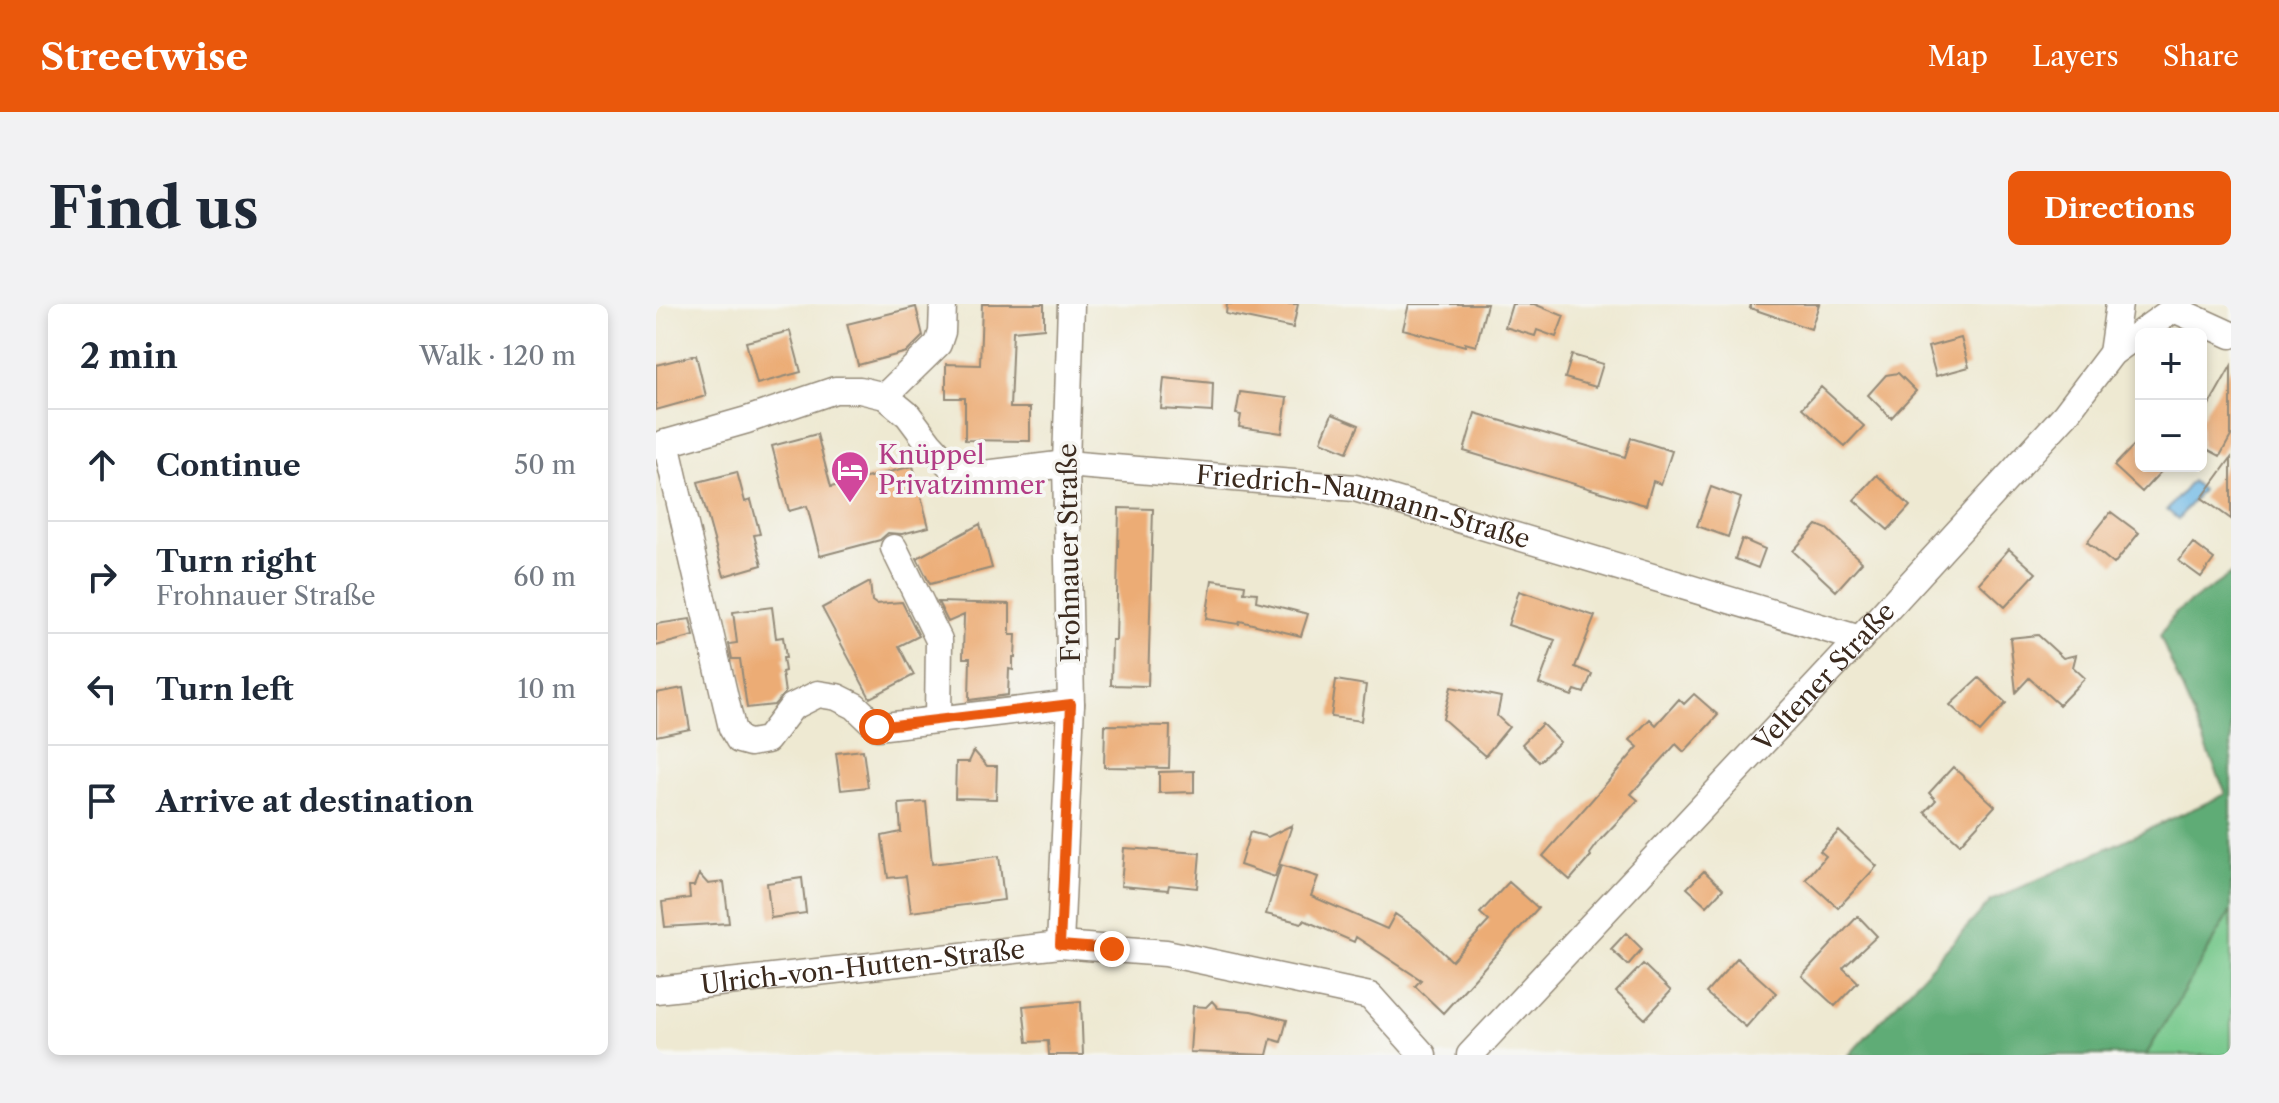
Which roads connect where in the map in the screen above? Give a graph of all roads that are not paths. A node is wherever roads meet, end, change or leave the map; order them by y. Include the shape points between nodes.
1 (943, 304) edge
2 (1071, 304) edge
3 (2119, 304) edge
4 (2177, 306) edge
5 (2231, 335) edge
6 (2112, 353) junction
7 (885, 396) junction
8 (661, 445) edge
9 (1066, 464) junction
10 (894, 548) dead end
11 (1860, 639) junction
12 (1071, 704) junction
13 (938, 719) junction
14 (1060, 945) junction
15 (656, 990) edge
16 (1423, 1055) edge
17 (1470, 1055) edge

1 - 7 street via 938,344
2 - 9 street, Frohnauer Straße
3 - 6 street
4 - 5 street
4 - 6 street, Veltener Straße
6 - 11 street, Veltener Straße via 2065,415
7 - 8 street via 835,390
7 - 9 street, Friedrich-Naumann-Straße via 954,470 984,474
8 - 13 street via 739,740 767,740 792,707 818,694 855,706 877,727
9 - 11 street, Friedrich-Naumann-Straße via 1355,488
9 - 12 street, Frohnauer Straße
10 - 13 street via 939,640
11 - 17 street, Veltener Straße
12 - 13 street
12 - 14 street, Frohnauer Straße
14 - 15 street, Ulrich-von-Hutten-Straße
14 - 16 street, Ulrich-von-Hutten-Straße via 1166,953 1370,996

